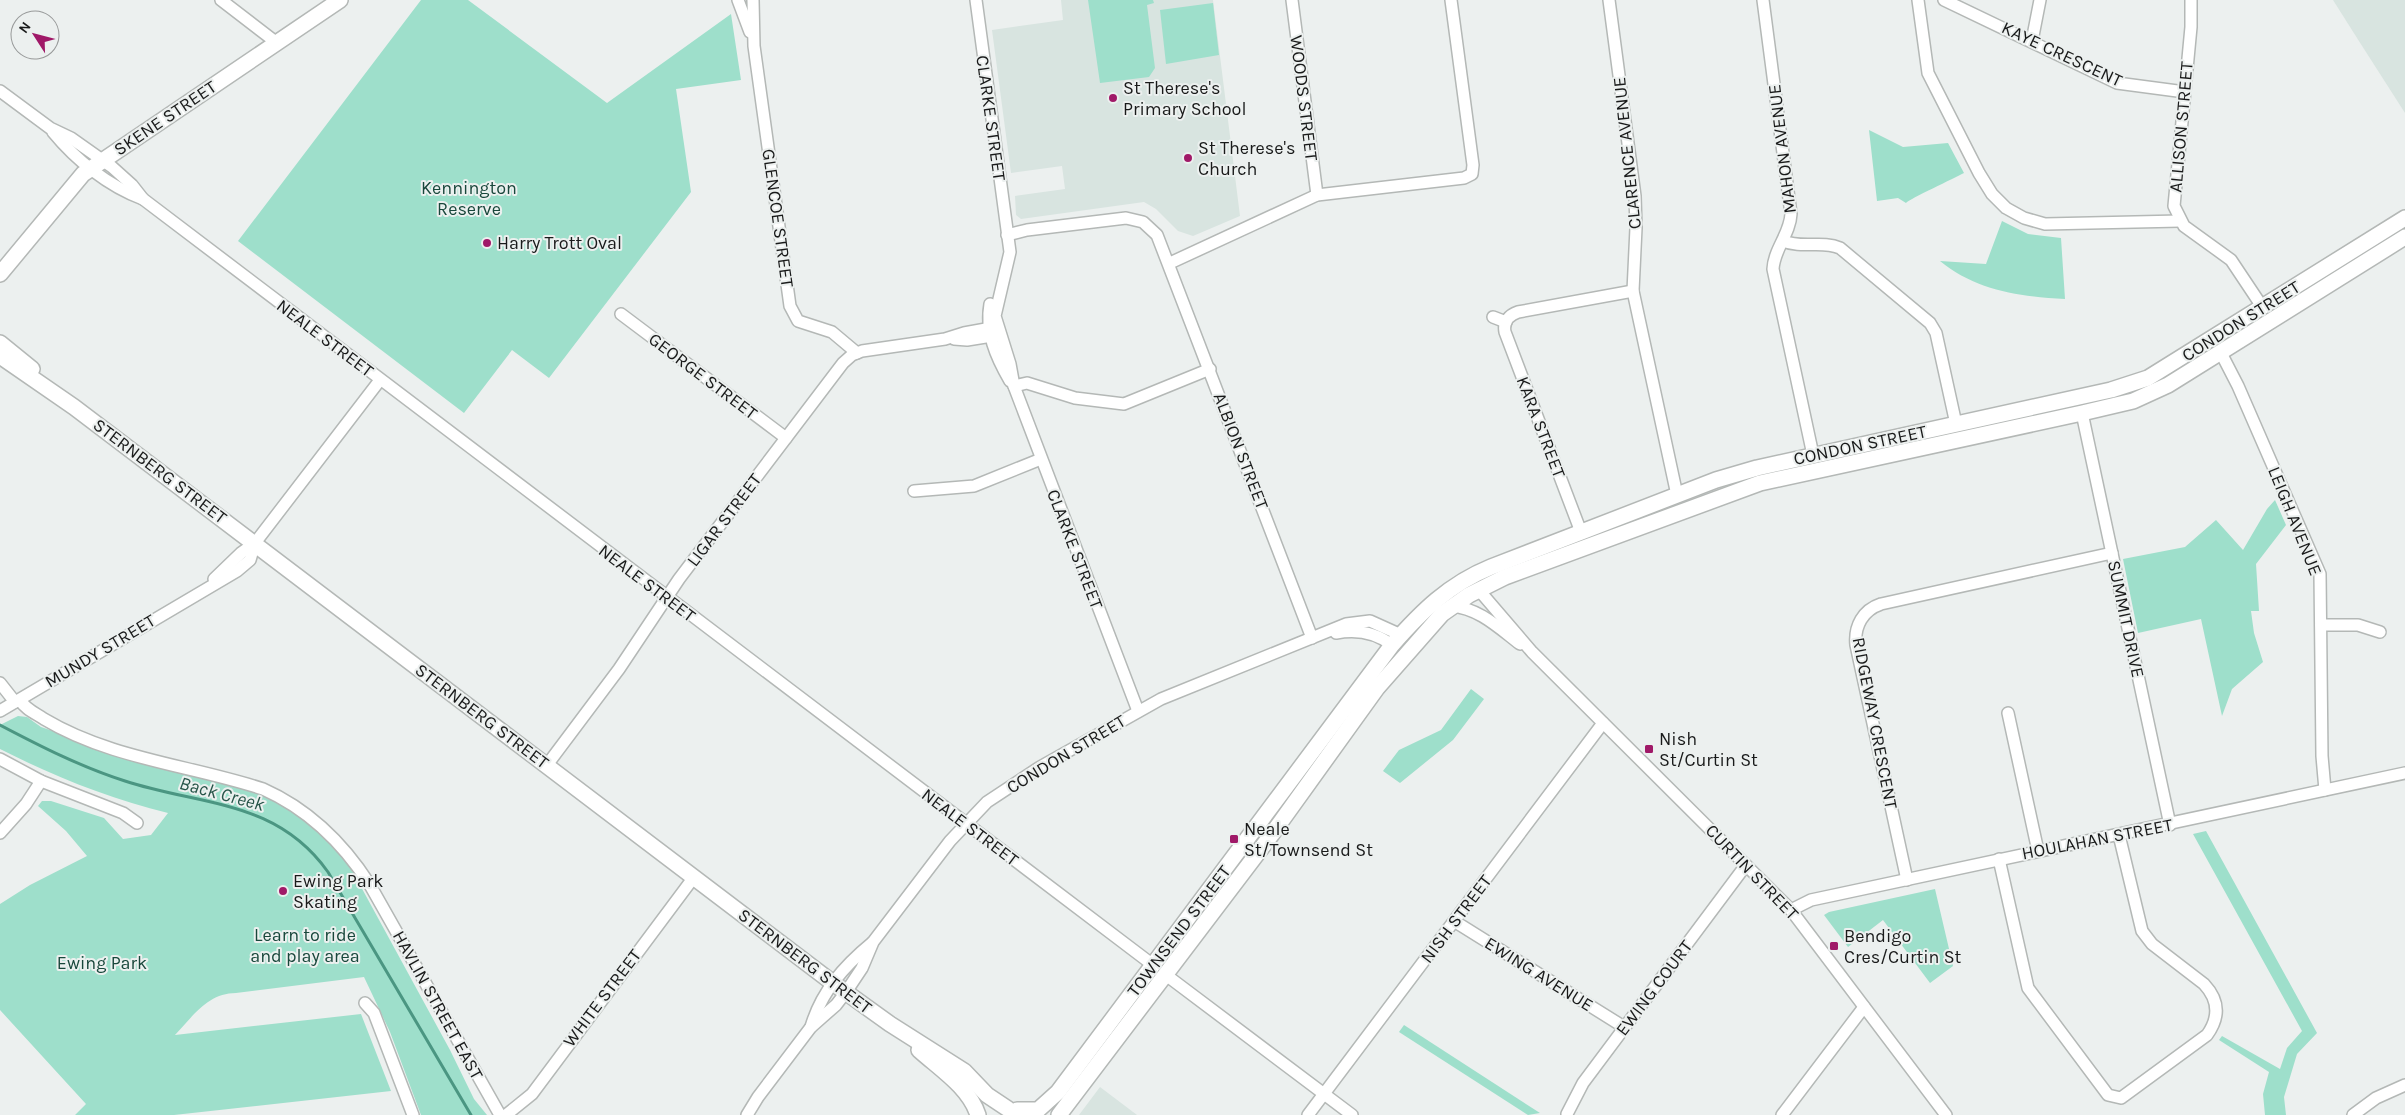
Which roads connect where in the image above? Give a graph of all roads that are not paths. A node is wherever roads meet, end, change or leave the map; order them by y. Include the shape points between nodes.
1 (221, 0) edge
2 (344, 0) edge
3 (738, 0) edge
4 (753, 0) edge
5 (976, 0) edge
6 (1292, 0) edge
7 (1451, 0) edge
8 (1609, 0) edge
9 (1763, 0) edge
10 (1918, 0) edge
11 (1944, 0) edge
12 (2040, 0) edge
13 (2191, 0) edge
14 (334, 4) edge
15 (2032, 41) junction
16 (277, 43) junction
17 (754, 46) junction
18 (0, 90) edge
19 (2185, 92) junction
20 (96, 164) junction
21 (1317, 195) junction
22 (2405, 218) edge
23 (2180, 220) junction
24 (1007, 235) junction
25 (2405, 237) edge
26 (1783, 241) junction
27 (22, 249) junction
28 (1170, 263) junction
29 (0, 274) edge
30 (0, 283) edge
31 (1633, 291) junction
32 (2263, 308) junction
33 (621, 314) dead end
34 (1493, 317) dead end
35 (2271, 321) junction
36 (1506, 322) junction
37 (994, 331) junction
38 (0, 343) edge
39 (857, 353) junction
40 (2221, 353) junction
41 (0, 356) edge
42 (1210, 369) junction
43 (380, 380) junction
44 (1014, 386) junction
45 (74, 407) junction
46 (2082, 413) junction
47 (1956, 424) junction
48 (786, 438) junction
49 (1813, 454) junction
50 (1041, 459) junction
51 (1817, 470) junction
52 (914, 491) dead end
53 (1677, 495) junction
54 (1683, 510) junction
55 (1581, 532) junction
56 (255, 544) junction
57 (2112, 553) junction
58 (1478, 590) junction
59 (667, 597) junction
60 (1451, 606) junction
61 (2321, 625) junction
62 (2380, 632) dead end
63 (1312, 638) junction
64 (1397, 640) junction
65 (1410, 649) joint
66 (1532, 652) junction
67 (0, 683) edge
68 (18, 701) junction
69 (1138, 711) junction
70 (0, 712) edge
71 (2008, 712) dead end
72 (1603, 723) junction
73 (0, 759) edge
74 (548, 766) junction
75 (2405, 772) edge
76 (41, 782) junction
77 (2325, 790) junction
78 (137, 823) dead end
79 (964, 824) junction
80 (2170, 825) junction
81 (0, 833) edge
82 (2119, 835) junction
83 (2038, 851) junction
84 (1999, 859) junction
85 (1746, 865) junction
86 (694, 877) junction
87 (1907, 880) junction
88 (1791, 910) junction
89 (1454, 921) junction
90 (873, 942) junction
91 (1153, 965) junction
92 (1166, 975) junction
93 (833, 983) junction
94 (846, 992) junction
95 (365, 1003) dead end
96 (1864, 1007) junction
97 (890, 1024) junction
98 (811, 1027) junction
99 (1624, 1027) junction
100 (2405, 1085) edge
101 (1324, 1094) junction
102 (1016, 1112) edge
103 (1567, 1114) dead end
104 (413, 1115) edge
105 (500, 1115) edge
106 (506, 1115) edge
107 (748, 1115) edge
108 (978, 1115) edge
109 (986, 1115) edge
110 (1059, 1115) edge
111 (1308, 1115) edge
112 (1352, 1115) edge
113 (1782, 1115) edge
114 (1946, 1115) edge
115 (2353, 1115) edge

1 - 16 street
2 - 14 main road, SKENE STREET
3 - 17 street, GLENCOE STREET
4 - 17 street, GLENCOE STREET
5 - 24 street, CLARKE STREET
6 - 21 street, WOODS STREET
7 - 21 street via 1476,178
8 - 31 street, CLARENCE AVENUE via 1635,196
9 - 26 street, MAHON AVENUE via 1791,214
10 - 23 street via 1928,73 1979,173 1998,201 2024,218 2046,224
11 - 15 street, KAYE CRESCENT
12 - 15 street
13 - 19 street, ALLISON STREET
14 - 16 main road, SKENE STREET
15 - 19 street, KAYE CRESCENT via 2117,83
16 - 20 main road, SKENE STREET
17 - 39 street, GLENCOE STREET via 792,313 802,323 839,336
18 - 20 street, NEALE STREET via 50,128 66,148
19 - 23 street, ALLISON STREET via 2174,206
20 - 27 main road, SKENE STREET via 72,185
20 - 43 street, NEALE STREET via 121,190 143,199
21 - 28 street
22 - 32 main road, CONDON STREET
23 - 32 street via 2190,231 2226,255
24 - 28 street, ALBION STREET via 1120,218 1134,219 1149,226 1157,235
24 - 37 street, CLARKE STREET via 990,303
25 - 35 main road, CONDON STREET
26 - 47 street via 1797,246 1828,244 1840,248 1930,322 1936,333
26 - 49 street, MAHON AVENUE via 1773,269
27 - 29 main road, SKENE STREET
27 - 30 main road, SKENE STREET
28 - 42 street, ALBION STREET
31 - 36 street via 1518,312
31 - 53 street, CLARENCE AVENUE
32 - 35 main road
32 - 47 main road, CONDON STREET via 2164,369 2130,385
33 - 48 street, GEORGE STREET
34 - 36 street
35 - 40 main road, CONDON STREET
36 - 55 street, KARA STREET via 1505,332
37 - 39 street via 967,340 945,339
37 - 44 street, CLARKE STREET via 1002,367
38 - 45 main road, STERNBERG STREET
39 - 48 street, LIGAR STREET via 837,370
40 - 46 main road, CONDON STREET via 2152,394
40 - 61 street, LEIGH AVENUE via 2318,567
41 - 45 main road, STERNBERG STREET
42 - 44 street via 1124,404 1075,398 1027,383
42 - 63 street, ALBION STREET
43 - 56 street, MUNDY STREET
43 - 59 street, NEALE STREET
44 - 50 street, CLARKE STREET
45 - 56 main road, STERNBERG STREET
46 - 51 main road, CONDON STREET
46 - 57 street, SUMMIT DRIVE
47 - 49 main road, CONDON STREET
48 - 59 street, LIGAR STREET
49 - 51 main road, MAHON AVENUE
49 - 53 main road, CONDON STREET via 1736,473
50 - 52 street via 974,486
50 - 69 street, CLARKE STREET
51 - 54 main road, CONDON STREET via 1760,483
53 - 54 main road, CLARENCE AVENUE
53 - 55 main road, CONDON STREET
54 - 58 main road, CONDON STREET via 1504,577
55 - 64 main road, CONDON STREET via 1465,578 1432,603
56 - 68 street, MUNDY STREET via 247,564
56 - 74 main road, STERNBERG STREET
57 - 80 street, SUMMIT DRIVE
57 - 87 street, RIDGEWAY CRESCENT via 1881,604 1870,609 1860,621 1855,635 1856,645
58 - 60 main road, CONDON STREET
58 - 64 main road via 1468,588 1458,592
58 - 66 street, CURTIN STREET
59 - 74 street, LIGAR STREET
59 - 79 street, NEALE STREET
60 - 65 main road, CONDON STREET
60 - 66 street, CURTIN STREET via 1478,613
61 - 62 street via 2358,624
61 - 77 street, LEIGH AVENUE
63 - 64 street, CONDON STREET via 1346,624 1363,621 1382,625
63 - 69 street, CONDON STREET via 1179,691
64 - 91 main road, TOWNSEND STREET
65 - 92 main road, TOWNSEND STREET via 1352,720 1283,819
66 - 72 street, CURTIN STREET
67 - 68 street, HAVLIN STREET EAST
68 - 70 street, MUNDY STREET
68 - 105 street, HAVLIN STREET EAST via 83,738 156,762 262,789 316,822 348,853 370,884
69 - 79 street, CONDON STREET via 1008,787
71 - 83 street
72 - 85 street, CURTIN STREET
72 - 89 street, NISH STREET
73 - 76 street
74 - 86 main road, STERNBERG STREET
75 - 77 street, HOULAHAN STREET
76 - 78 street via 123,813
76 - 81 street
77 - 80 street, HOULAHAN STREET
79 - 90 street, CONDON STREET
79 - 91 street, NEALE STREET
80 - 82 street, HOULAHAN STREET
82 - 83 street, HOULAHAN STREET
82 - 84 street via 2142,931 2152,944 2204,984 2211,992 2217,1010 2207,1035 2121,1098 2108,1095 2028,988
83 - 84 street, HOULAHAN STREET
84 - 87 street, HOULAHAN STREET
85 - 88 street, CURTIN STREET
85 - 99 street, EWING COURT
86 - 93 main road, STERNBERG STREET
86 - 106 street, WHITE STREET via 532,1094
87 - 88 street, HOULAHAN STREET via 1811,900
88 - 96 street, CURTIN STREET
89 - 99 street, EWING AVENUE
89 - 101 street, NISH STREET
90 - 93 street, CONDON STREET via 852,959
90 - 94 street, CONDON STREET via 862,968
91 - 102 main road, TOWNSEND STREET via 1052,1099 1038,1110
92 - 101 street
92 - 110 main road, TOWNSEND STREET
93 - 94 main road, STERNBERG STREET
93 - 98 street, CONDON STREET via 817,1007
94 - 97 main road, STERNBERG STREET
94 - 98 street, CONDON STREET
95 - 104 street via 374,1013
96 - 113 street
96 - 114 street, CURTIN STREET
97 - 102 main road, STERNBERG STREET via 964,1071 987,1095
97 - 108 main road, STERNBERG STREET via 962,1089 973,1102
98 - 107 street, CONDON STREET
99 - 103 street, EWING COURT via 1583,1083
100 - 115 street via 2376,1098
101 - 111 street, NISH STREET
101 - 112 street
102 - 109 main road, TOWNSEND STREET

